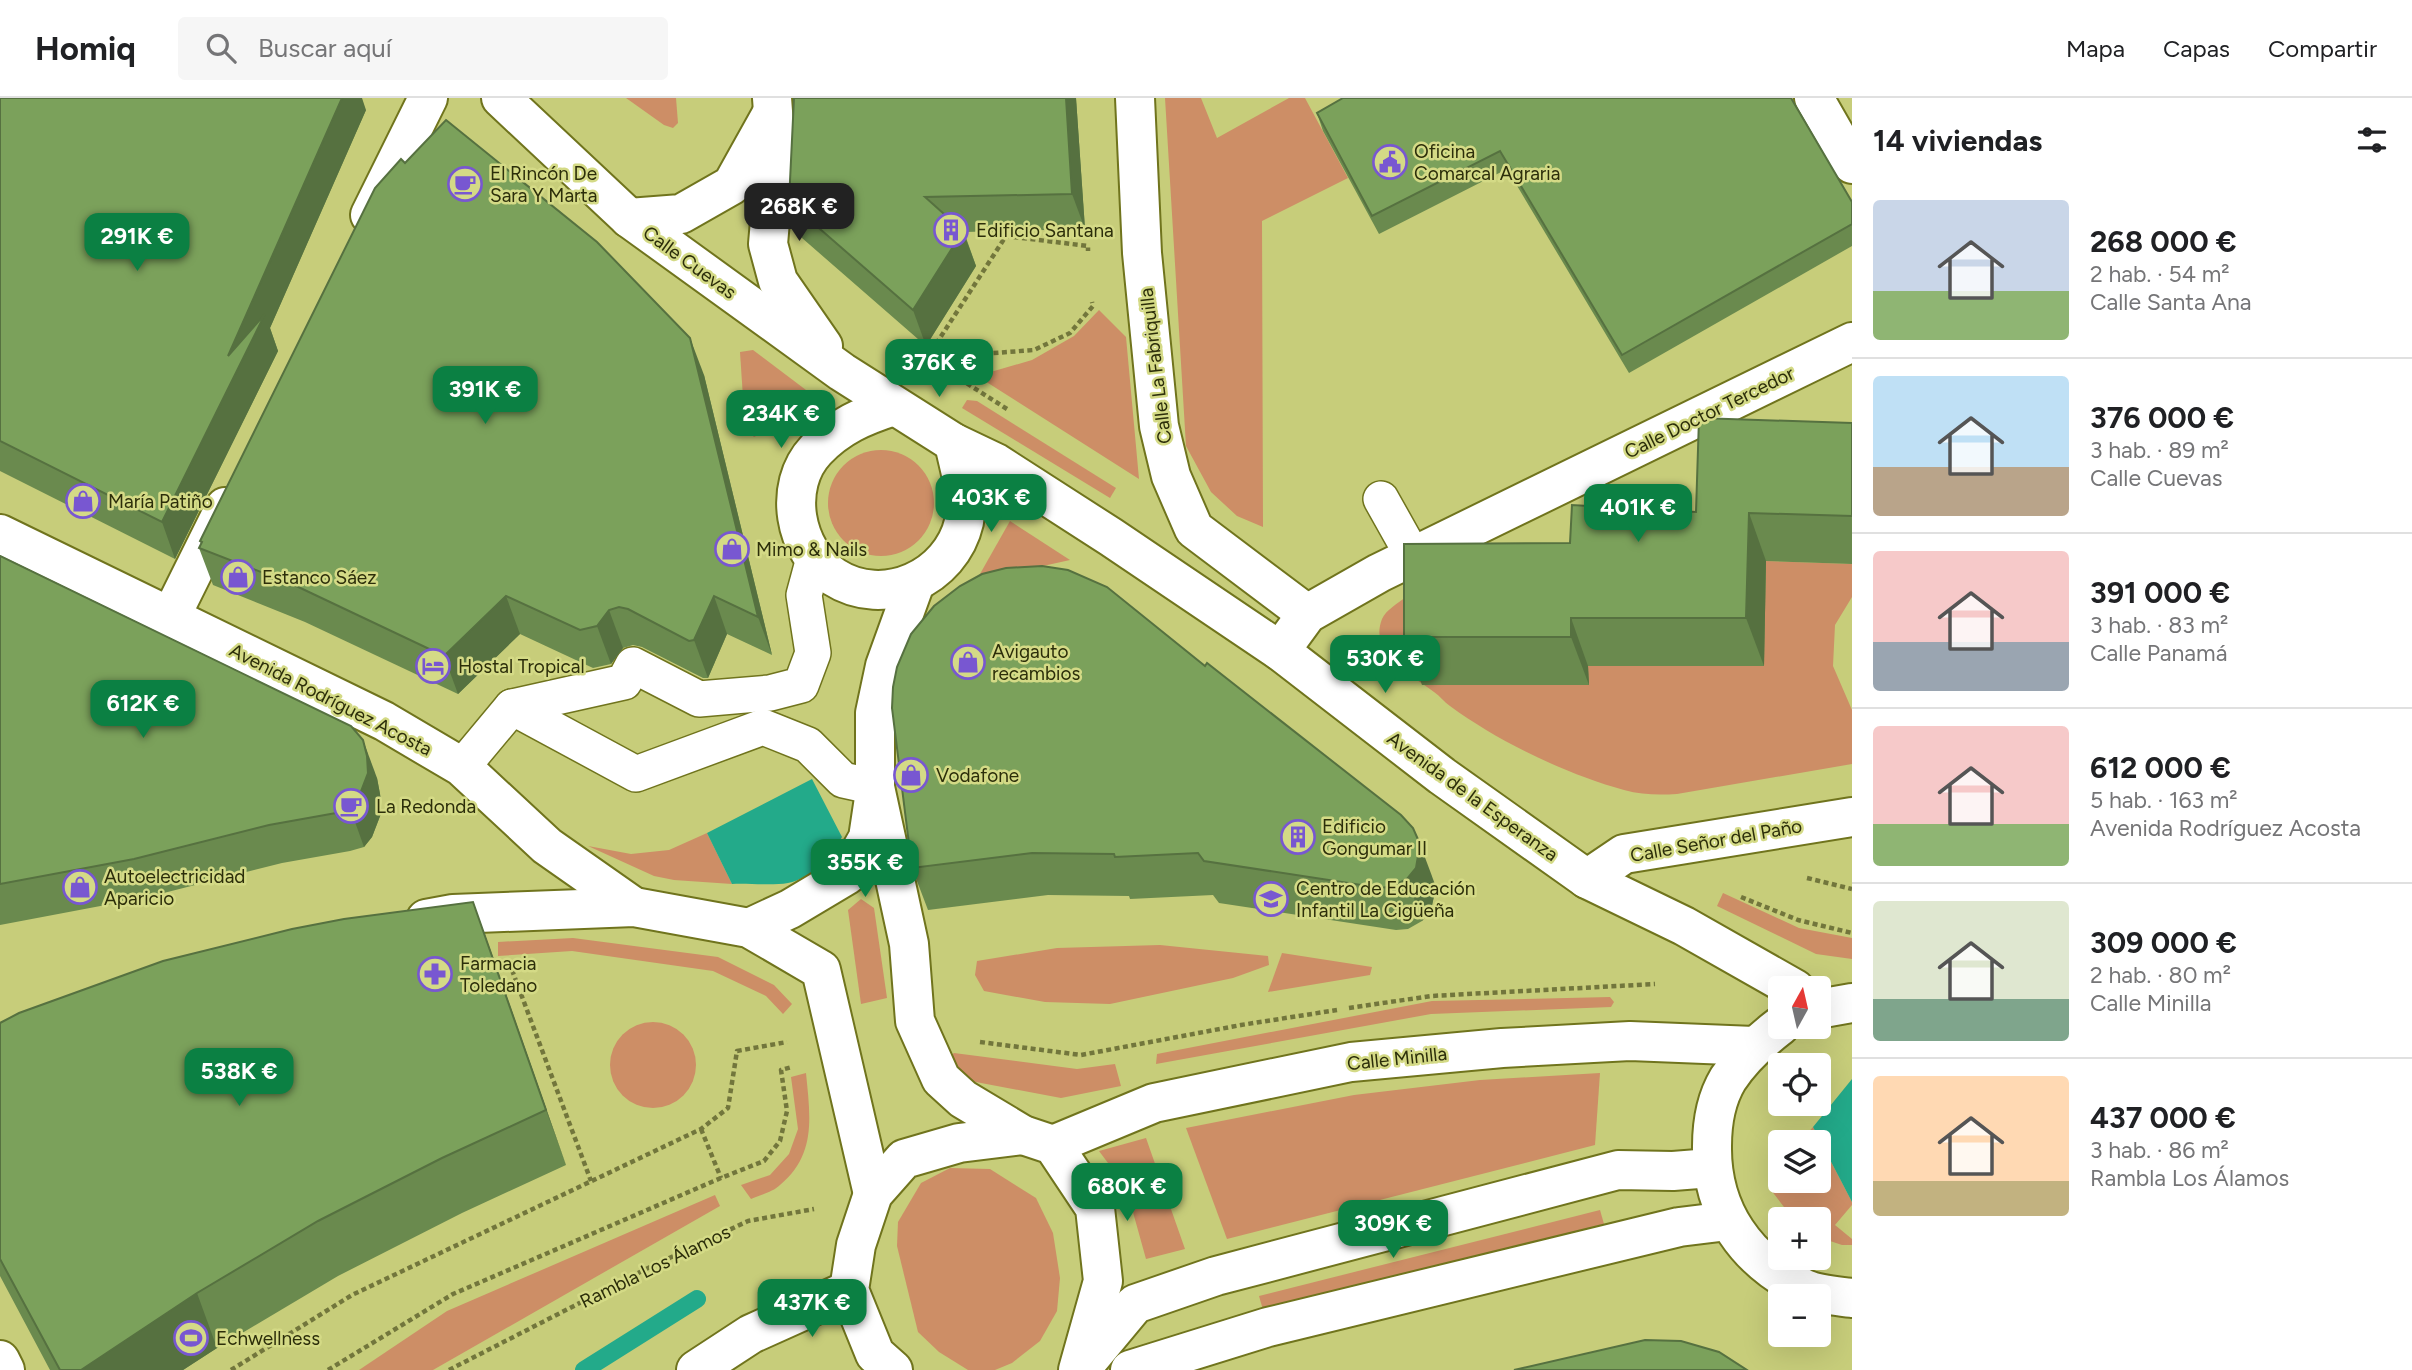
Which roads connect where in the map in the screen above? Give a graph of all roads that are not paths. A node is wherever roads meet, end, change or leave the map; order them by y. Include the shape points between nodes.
1 (428, 98) edge
2 (501, 98) edge
3 (1135, 98) edge
4 (1814, 98) edge
5 (772, 106) edge
6 (1852, 164) edge
7 (629, 218) junction
8 (353, 249) edge
9 (1852, 342) edge
10 (842, 372) junction
11 (894, 406) junction
12 (954, 443) junction
13 (243, 471) edge
14 (1381, 499) dead end
15 (0, 534) edge
16 (1413, 556) junction
17 (814, 558) junction
18 (915, 583) junction
19 (1307, 614) junction
20 (170, 618) junction
21 (1280, 651) junction
22 (512, 707) junction
23 (462, 767) junction
24 (876, 787) junction
25 (1852, 817) edge
26 (1587, 880) junction
27 (634, 907) junction
28 (387, 926) edge
29 (749, 928) junction
30 (1775, 976) edge
31 (1767, 1036) edge
32 (1038, 1140) junction
33 (1712, 1168) junction
34 (873, 1194) junction
35 (1728, 1221) junction
36 (849, 1290) junction
37 (1852, 1298) edge
38 (0, 1360) edge
39 (5, 1370) edge
40 (696, 1370) edge
41 (893, 1370) edge
42 (1079, 1370) edge
43 (1130, 1370) edge

1 - 8 main road
2 - 7 main road, Calle Cuevas
3 - 19 main road, Calle La Fabriquilla via 1143,266 1160,426 1171,476 1194,529
4 - 6 main road
5 - 7 main road via 732,186 681,214
5 - 10 main road via 776,152 768,244 778,281
7 - 10 main road, Calle Cuevas
9 - 16 main road, Calle Doctor Tercedor
10 - 11 main road, Calle Cuevas
11 - 12 main road
11 - 17 main road via 856,418 835,433 814,452 800,477 795,505 800,533
12 - 18 main road via 965,493 964,521 955,547 939,568
12 - 21 main road, Avenida de la Esperanza via 996,463
13 - 20 main road
14 - 16 lane
15 - 20 main road, Avenida Rodríguez Acosta
16 - 19 main road, Calle Doctor Tercedor
17 - 18 main road via 834,577 860,588 888,590
17 - 22 lane via 804,595 813,653 801,685 771,693 699,699 633,665 624,682
18 - 24 main road via 885,666 875,713
19 - 21 main road, Calle Doctor Tercedor
20 - 23 main road, Avenida Rodríguez Acosta via 384,721
21 - 26 main road, Avenida de la Esperanza
22 - 23 lane
22 - 24 lane via 636,774 763,727 808,744 843,780
23 - 27 main road, Avenida Rodríguez Acosta via 547,846
24 - 29 main road via 867,838 847,875
24 - 32 main road via 909,944 915,1021 941,1079 963,1099
25 - 26 main road, Calle Señor del Paño via 1624,854
26 - 30 main road, Avenida de la Esperanza
27 - 28 main road via 453,914
27 - 29 main road
29 - 34 main road via 821,970
31 - 32 main road, Calle Minilla via 1502,1048 1351,1062 1154,1102
31 - 33 main road via 1727,1081 1712,1123
32 - 34 main road, Calle Minilla via 959,1143 904,1159
32 - 42 main road via 1095,1208 1103,1281
33 - 35 main road
33 - 42 main road via 1618,1170 1216,1276 1135,1304
34 - 36 main road via 856,1245
35 - 37 main road via 1762,1263 1807,1290
35 - 43 main road via 1679,1227 1281,1324
36 - 40 main road via 751,1334
36 - 41 main road via 875,1354
38 - 39 main road

